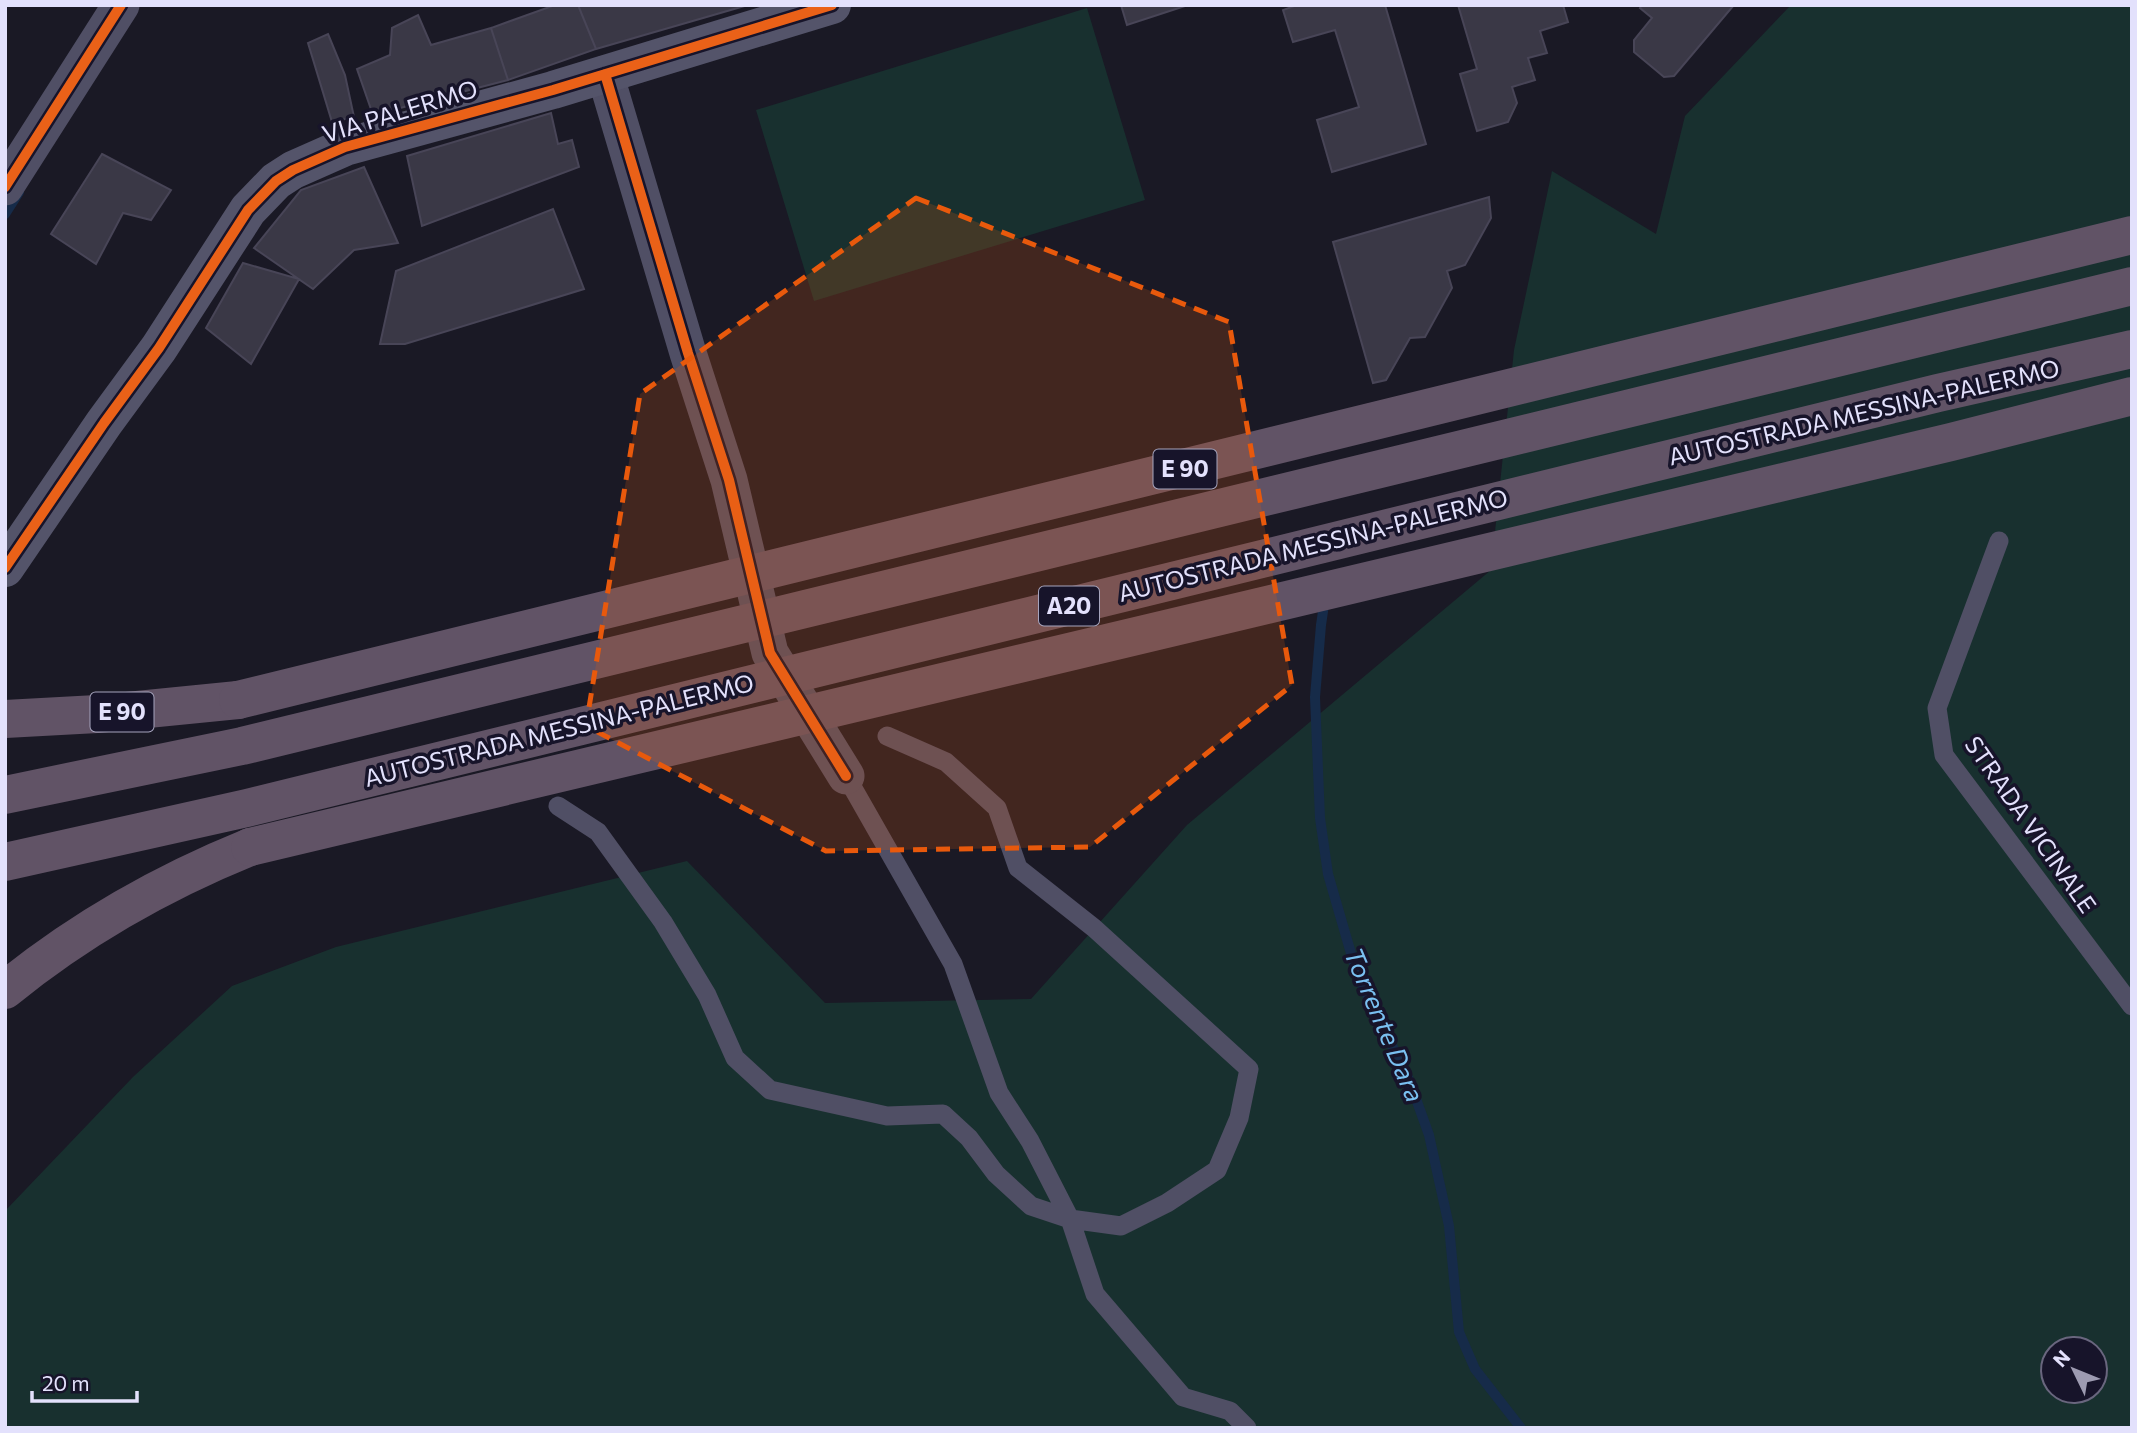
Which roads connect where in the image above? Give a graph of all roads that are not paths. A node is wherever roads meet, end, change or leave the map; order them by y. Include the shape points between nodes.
1 (121, 5) edge
2 (832, 5) edge
3 (605, 74) junction
4 (5, 187) edge
5 (2132, 235) edge
6 (2132, 286) edge
7 (2132, 349) edge
8 (2132, 396) edge
9 (1998, 541) dead end
10 (5, 568) edge
11 (5, 719) edge
12 (887, 736) dead end
13 (846, 776) joint
14 (5, 796) edge
15 (558, 806) dead end
16 (5, 862) edge
17 (5, 990) edge
18 (2132, 1006) edge
19 (1070, 1219) junction
20 (1247, 1428) edge

1 - 4 street
2 - 3 main road, VIA PALERMO
3 - 10 main road, VIA PALERMO via 345,147 276,181 248,209 159,348
3 - 13 street via 729,480 770,653
5 - 11 highway, E 90, bridge via 239,701
6 - 14 highway, A20, bridge via 256,742
7 - 16 highway, AUTOSTRADA MESSINA-PALERMO / A20, bridge via 247,808
8 - 17 highway, bridge via 250,847 144,895 77,935
9 - 18 lane, STRADA VICINALE via 1937,708 1944,755
12 - 19 lane via 947,762 997,808 1018,868 1094,928 1249,1069 1239,1118 1217,1170 1121,1226
13 - 19 lane via 953,964 999,1093
15 - 19 lane via 598,832 663,922 707,995 735,1058 770,1090 887,1116 943,1114 1031,1206
19 - 20 lane via 1096,1294 1182,1397 1230,1411

